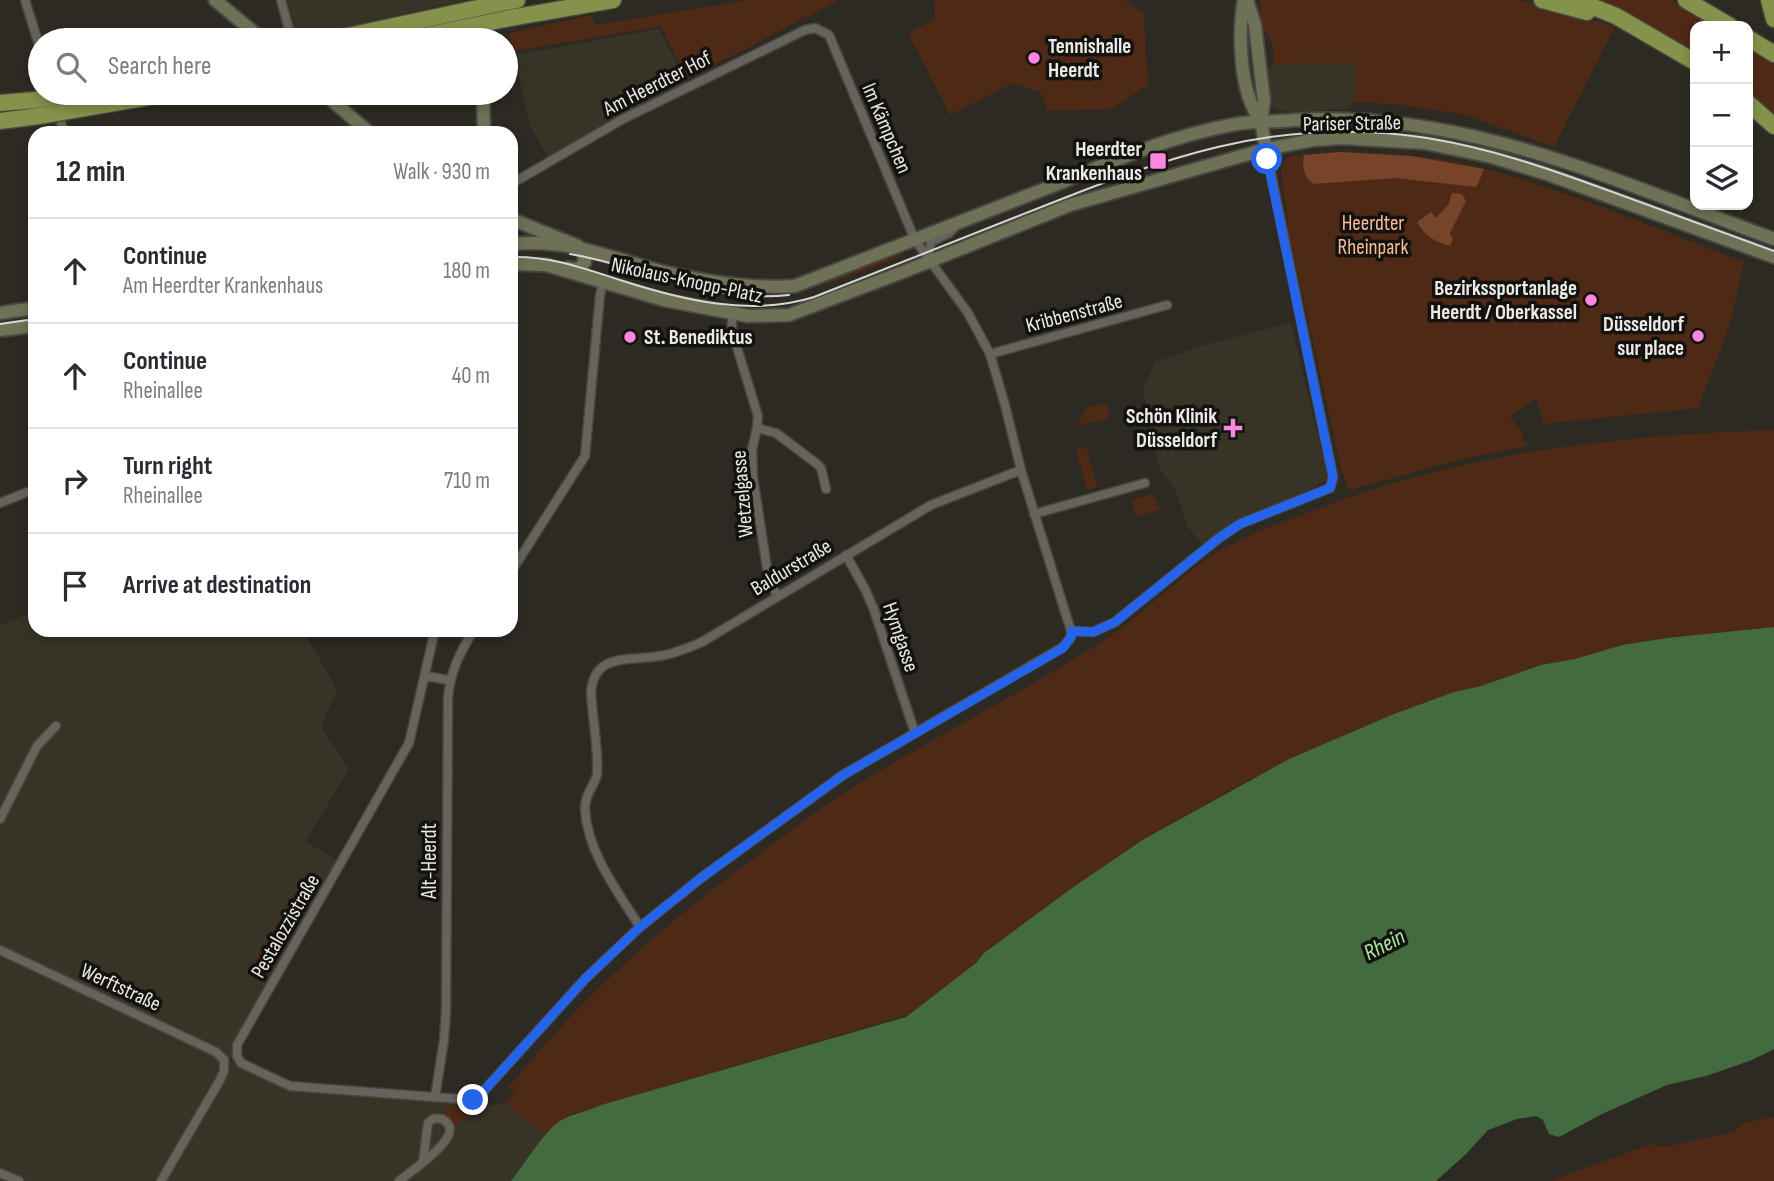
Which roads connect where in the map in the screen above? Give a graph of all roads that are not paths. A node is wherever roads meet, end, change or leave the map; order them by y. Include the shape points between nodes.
1 (25, 0) edge
2 (215, 0) edge
3 (281, 0) edge
4 (482, 0) edge
5 (613, 0) edge
6 (1246, 0) edge
7 (1542, 0) edge
8 (1576, 0) edge
9 (1686, 0) edge
10 (507, 7) edge
11 (1722, 21) edge
12 (34, 28) edge
13 (249, 28) edge
14 (289, 28) edge
15 (394, 28) edge
16 (442, 28) edge
17 (483, 28) edge
18 (824, 31) joint
19 (1646, 32) junction
20 (1753, 41) edge
21 (1774, 54) edge
22 (1690, 59) edge
23 (28, 101) edge
24 (0, 103) edge
25 (56, 105) edge
26 (106, 105) edge
27 (337, 105) edge
28 (484, 105) edge
29 (1753, 107) edge
30 (0, 121) edge
31 (1261, 121) junction
32 (62, 126) edge
33 (362, 126) edge
34 (485, 126) edge
35 (1774, 126) edge
36 (1266, 149) junction
37 (518, 180) edge
38 (518, 222) edge
39 (958, 223) junction
40 (1774, 239) edge
41 (915, 240) junction
42 (518, 243) edge
43 (578, 246) junction
44 (1774, 257) edge
45 (931, 261) junction
46 (518, 264) edge
47 (546, 265) junction
48 (603, 283) junction
49 (1167, 305) dead end
50 (28, 309) edge
51 (0, 313) edge
52 (732, 313) junction
53 (28, 327) edge
54 (0, 330) edge
55 (990, 354) junction
56 (757, 428) junction
57 (1021, 470) junction
58 (1145, 483) dead end
59 (826, 489) dead end
60 (28, 492) edge
61 (0, 502) edge
62 (1034, 514) junction
63 (846, 555) junction
64 (518, 561) edge
65 (778, 596) junction
66 (1072, 631) junction
67 (433, 637) edge
68 (469, 637) edge
69 (425, 676) junction
70 (449, 680) junction
71 (56, 726) dead end
72 (915, 733) junction
73 (0, 819) edge
74 (640, 927) junction
75 (0, 950) edge
76 (237, 1056) junction
77 (224, 1060) junction
78 (435, 1097) junction
79 (423, 1161) junction
80 (0, 1173) edge
81 (19, 1181) edge
82 (161, 1181) edge
83 (399, 1181) edge

1 - 12 street
2 - 13 main road
3 - 14 street
4 - 17 main road
5 - 10 highway
6 - 31 main road via 1255,25 1264,101
7 - 19 highway
8 - 19 highway
9 - 11 highway
10 - 15 highway, bridge
10 - 16 highway, bridge
18 - 37 street, Am Heerdter Hof via 805,30 699,81
18 - 41 street, Im Kämpchen
19 - 22 highway
20 - 21 highway
23 - 24 highway, bridge
25 - 32 street
26 - 30 highway, bridge
27 - 33 main road
28 - 34 main road
29 - 35 highway
31 - 36 main road
31 - 39 main road, Pariser Straße via 1151,147
31 - 40 main road, Pariser Straße via 1381,120 1465,133 1545,156
36 - 44 main road, Pariser Straße via 1343,138 1456,148 1547,174
36 - 45 main road, Pariser Straße via 1070,205
36 - 66 street via 1333,477 1330,488 1240,524 1115,622 1093,632
38 - 43 main road, Nikolaus-Knopp-Platz
39 - 41 main road, Pariser Straße
39 - 45 street, Pariser Straße via 931,242
41 - 43 main road, Nikolaus-Knopp-Platz via 804,283 785,286 682,276
41 - 45 street
42 - 43 main road, Nikolaus-Knopp-Platz
43 - 47 main road via 585,257 582,267
45 - 52 main road, Nikolaus-Knopp-Platz via 793,314
45 - 55 street
46 - 47 main road, Nikolaus-Knopp-Platz
47 - 48 main road, Nikolaus-Knopp-Platz
48 - 52 main road, Nikolaus-Knopp-Platz
48 - 64 street via 585,456
49 - 55 street, Kribbenstraße
50 - 51 main road
52 - 56 street via 732,331 754,399
53 - 54 main road
55 - 57 street
56 - 59 street via 776,433 817,464
56 - 65 street, Wetzelgasse via 753,477 769,581
57 - 62 street
57 - 63 street, Baldurstraße via 930,505
58 - 62 street
60 - 61 street
62 - 66 street
63 - 65 street, Baldurstraße
63 - 72 street, Hymgasse via 874,610
65 - 74 street, Baldurstraße via 702,642 661,656 614,661 594,676 597,776 587,793 589,831
66 - 72 street via 1063,648
67 - 69 street, Pestalozzistraße
68 - 70 street, Alt-Heerdt
69 - 70 street
69 - 76 street, Pestalozzistraße via 410,743 237,1045
70 - 78 street, Alt-Heerdt via 446,1011
71 - 73 street via 37,746
72 - 74 street via 819,791
74 - 78 street via 585,979 480,1095 473,1100
75 - 77 street, Werftstraße via 216,1052
76 - 77 street
76 - 78 street via 241,1063 290,1086
77 - 82 street via 220,1080
79 - 79 street via 450,1137 450,1125 444,1120 428,1123
79 - 83 street
80 - 81 street

